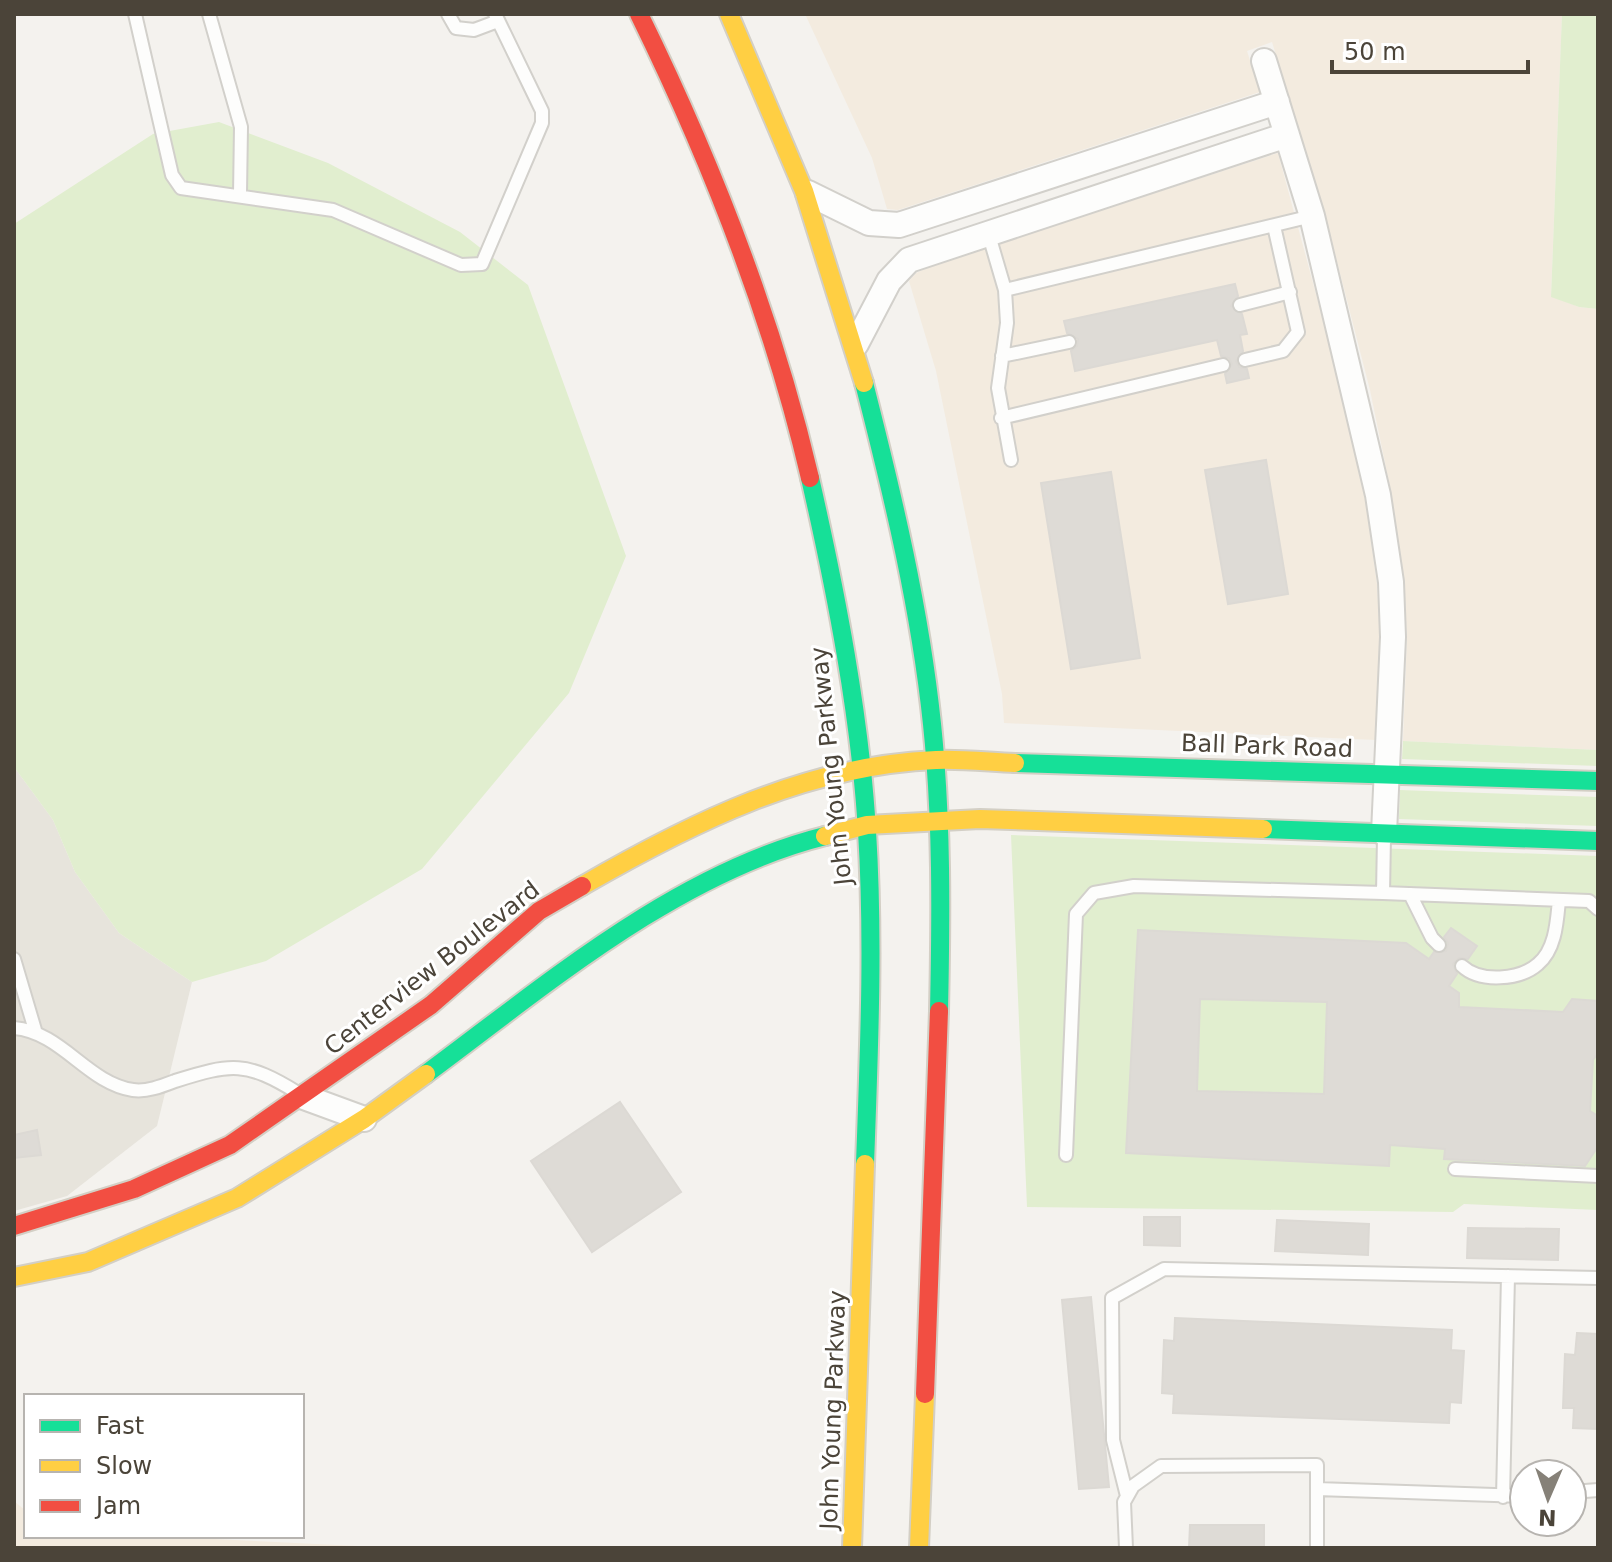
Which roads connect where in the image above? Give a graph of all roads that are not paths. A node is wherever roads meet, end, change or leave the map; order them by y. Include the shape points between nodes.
1 (135, 14) edge
2 (209, 14) edge
3 (448, 14) edge
4 (639, 14) edge
5 (729, 14) edge
6 (497, 17) edge
7 (1264, 61) dead end
8 (1277, 102) junction
9 (1287, 135) junction
10 (808, 193) junction
11 (240, 194) junction
12 (977, 202) junction
13 (1312, 216) junction
14 (1274, 226) junction
15 (988, 232) junction
16 (1005, 290) junction
17 (1290, 292) junction
18 (1240, 305) dead end
19 (1069, 342) dead end
20 (856, 344) junction
21 (1002, 356) junction
22 (1245, 360) dead end
23 (1223, 365) dead end
24 (1001, 418) junction
25 (1011, 460) dead end
26 (935, 760) junction
27 (859, 769) junction
28 (1388, 774) junction
29 (1598, 781) edge
30 (938, 820) junction
31 (867, 825) junction
32 (1384, 833) junction
33 (1598, 841) edge
34 (1383, 893) junction
35 (1410, 894) junction
36 (1559, 900) junction
37 (1598, 909) edge
38 (1439, 945) dead end
39 (14, 959) edge
40 (1462, 966) dead end
41 (14, 1028) edge
42 (35, 1030) junction
43 (304, 1097) junction
44 (364, 1119) junction
45 (1066, 1155) dead end
46 (1455, 1169) dead end
47 (1598, 1176) edge
48 (864, 1210) junction
49 (14, 1226) edge
50 (1508, 1276) junction
51 (14, 1277) edge
52 (1598, 1278) edge
53 (836, 1441) dead end
54 (1317, 1489) junction
55 (1127, 1496) junction
56 (1503, 1497) junction
57 (1508, 1497) edge
58 (852, 1548) edge
59 (919, 1548) edge
60 (1126, 1548) edge
61 (1317, 1548) edge

1 - 11 lane via 172,175 181,188
2 - 11 lane via 241,127
3 - 6 lane via 456,28 474,30
4 - 27 main road, John Young Parkway via 687,105 747,259 807,454 843,646
5 - 10 main road
6 - 11 lane via 542,111 542,123 482,264 461,265 333,210
7 - 8 street
8 - 9 street
8 - 12 street
9 - 13 street
9 - 15 street
10 - 12 street via 869,223 899,225
10 - 20 main road
12 - 15 street
13 - 14 lane
13 - 28 street via 1357,394 1389,568 1393,637
14 - 16 lane
14 - 17 lane
15 - 16 lane
15 - 20 street via 909,260 889,281
16 - 21 lane
17 - 18 lane
17 - 22 lane via 1298,332 1283,351
19 - 21 lane
20 - 26 main road via 914,594
21 - 24 lane
23 - 24 lane
24 - 25 lane
26 - 27 main road, Centerview Boulevard
26 - 28 main road, Ball Park Road
26 - 30 main road
27 - 31 main road, John Young Parkway
27 - 43 main road, Centerview Boulevard via 800,782 671,835 539,911 431,1005
28 - 29 main road, Ball Park Road
28 - 32 street
30 - 31 main road
30 - 32 main road
30 - 59 main road via 940,974
31 - 44 main road via 750,862 703,885 596,948
31 - 48 main road, John Young Parkway via 870,963
32 - 33 main road
32 - 34 lane
34 - 35 lane
34 - 45 lane via 1134,886 1094,893 1076,914
35 - 36 lane
35 - 38 lane
36 - 37 lane via 1589,901
36 - 40 lane via 1554,938 1538,964 1503,978 1470,974
39 - 42 lane
41 - 42 lane
42 - 43 lane via 126,1088 156,1088 213,1069 241,1067 260,1071
43 - 44 street
43 - 49 main road, Centerview Boulevard via 230,1145 134,1189
44 - 51 main road via 237,1198 88,1262
46 - 47 lane
48 - 53 main road
48 - 58 main road, John Young Parkway
50 - 52 lane
50 - 55 lane via 1164,1269 1112,1298 1113,1440
50 - 56 lane
54 - 55 lane via 1317,1465 1229,1463 1161,1466
54 - 56 lane
54 - 61 lane
55 - 60 lane
56 - 57 lane

